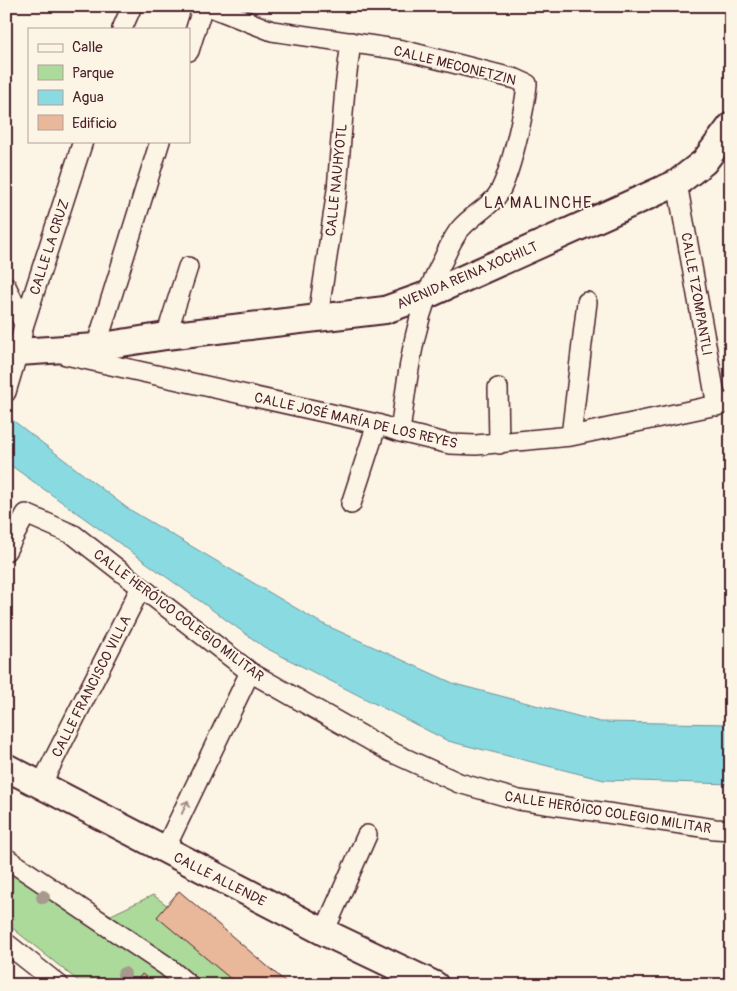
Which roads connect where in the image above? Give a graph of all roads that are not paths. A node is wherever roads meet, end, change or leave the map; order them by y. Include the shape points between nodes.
1 (132, 6) edge
2 (203, 6) edge
3 (208, 6) edge
4 (122, 28) edge
5 (350, 42) junction
6 (190, 47) edge
7 (731, 126) edge
8 (83, 142) edge
9 (160, 142) edge
10 (677, 183) junction
11 (188, 267) dead end
12 (6, 286) edge
13 (427, 295) junction
14 (587, 302) dead end
15 (318, 317) junction
16 (24, 324) junction
17 (166, 336) junction
18 (96, 347) junction
19 (22, 351) edge
20 (498, 388) dead end
21 (7, 391) edge
22 (724, 404) edge
23 (377, 424) junction
24 (400, 432) junction
25 (571, 436) junction
26 (499, 444) junction
27 (351, 504) dead end
28 (6, 551) edge
29 (141, 587) junction
30 (250, 672) junction
31 (6, 767) edge
32 (41, 785) junction
33 (731, 830) edge
34 (367, 836) dead end
35 (164, 851) junction
36 (6, 858) edge
37 (324, 932) junction
38 (6, 943) edge
39 (59, 985) edge
40 (189, 985) edge
41 (436, 985) edge

1 - 4 street
2 - 6 street
3 - 5 street, CALLE MECONETZIN via 272,31
5 - 13 street, CALLE MECONETZIN via 402,50 527,84 506,178 496,197 461,228
5 - 15 street, CALLE NAUHYOTL via 337,190
7 - 10 main road, AVENIDA REINA XOCHILT via 704,162
8 - 16 street, CALLE LA CRUZ
9 - 18 street
10 - 13 main road, AVENIDA REINA XOCHILT
10 - 22 street, CALLE TZOMPANTLI
11 - 17 street
12 - 16 street
13 - 15 main road, AVENIDA REINA XOCHILT via 385,310
13 - 24 street via 412,346
14 - 25 street
15 - 17 main road, AVENIDA REINA XOCHILT
16 - 19 street, CALLE LA CRUZ
17 - 18 main road, AVENIDA REINA XOCHILT
18 - 19 main road, AVENIDA REINA XOCHILT
19 - 21 street, CALLE LA CRUZ
19 - 23 street, CALLE JOSÉ MARÍA DE LOS REYES
20 - 26 street
22 - 25 street, CALLE JOSÉ MARÍA DE LOS REYES
23 - 24 street, CALLE JOSÉ MARÍA DE LOS REYES
23 - 27 street
24 - 26 street, CALLE JOSÉ MARÍA DE LOS REYES via 450,444
25 - 26 street, CALLE JOSÉ MARÍA DE LOS REYES
28 - 29 street, CALLE HERÓICO COLEGIO MILITAR via 26,514 74,535
29 - 30 street, CALLE HERÓICO COLEGIO MILITAR
29 - 32 street, CALLE FRANCISCO VILLA
30 - 33 street, CALLE HERÓICO COLEGIO MILITAR via 389,751 459,783 519,800
35 -> 30 street
31 - 32 main road, CALLE ALLENDE
32 - 35 main road, CALLE ALLENDE
34 - 37 street
35 - 37 main road, CALLE ALLENDE
36 - 40 street via 165,965
37 - 41 main road, CALLE ALLENDE
38 - 39 street

